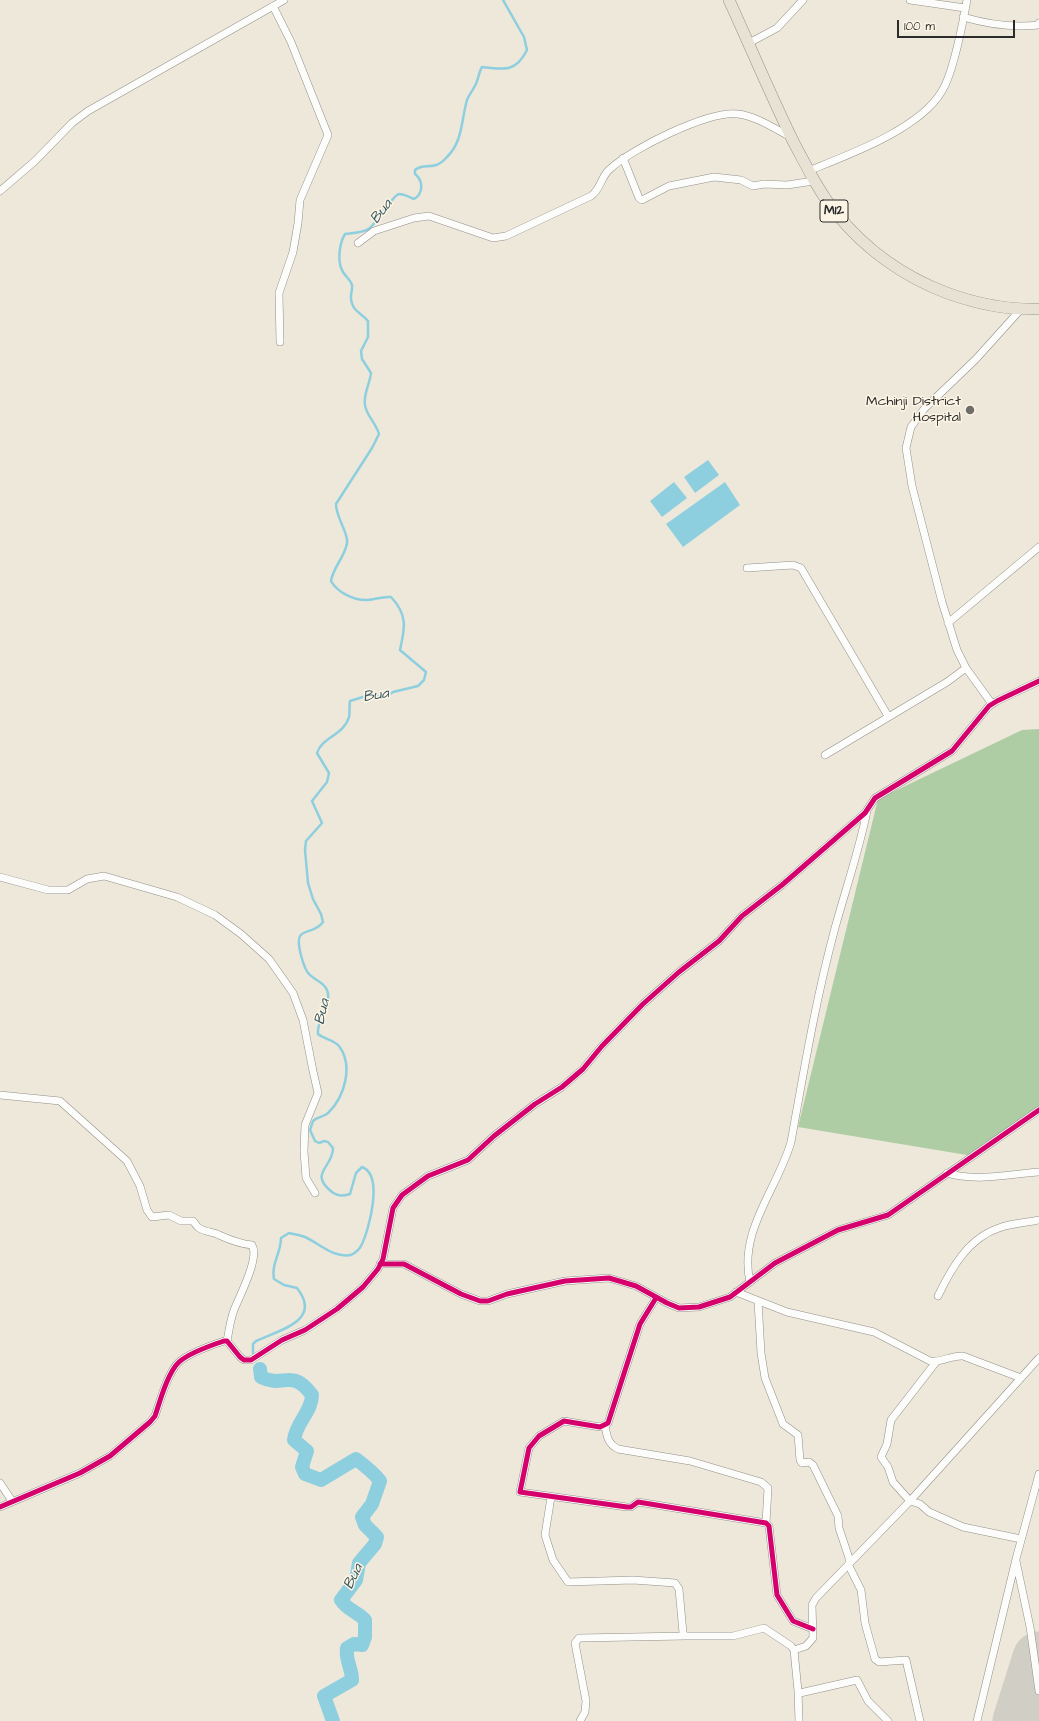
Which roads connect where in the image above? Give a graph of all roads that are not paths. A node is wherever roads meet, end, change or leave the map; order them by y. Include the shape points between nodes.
1 (284, 0) edge
2 (729, 0) edge
3 (802, 0) edge
4 (910, 0) edge
5 (967, 0) edge
6 (274, 4) edge
7 (965, 8) junction
8 (963, 17) junction
9 (1039, 23) edge
10 (749, 43) junction
11 (791, 137) junction
12 (623, 158) junction
13 (808, 171) junction
14 (814, 181) junction
15 (0, 191) edge
16 (358, 243) dead end
17 (1022, 308) junction
18 (1039, 309) edge
19 (280, 342) dead end
20 (1039, 547) edge
21 (748, 568) dead end
22 (948, 623) junction
23 (966, 668) junction
24 (1039, 680) edge
25 (992, 704) junction
26 (888, 716) junction
27 (825, 755) dead end
28 (867, 810) junction
29 (0, 877) edge
30 (0, 1095) edge
31 (1039, 1110) edge
32 (1039, 1172) edge
33 (947, 1173) junction
34 (315, 1193) dead end
35 (1039, 1220) edge
36 (380, 1264) junction
37 (750, 1282) junction
38 (736, 1292) junction
39 (938, 1296) dead end
40 (656, 1298) junction
41 (758, 1301) junction
42 (227, 1341) junction
43 (1039, 1358) edge
44 (936, 1362) junction
45 (1021, 1378) junction
46 (605, 1426) junction
47 (1039, 1474) edge
48 (0, 1483) edge
49 (551, 1497) junction
50 (12, 1501) junction
51 (910, 1501) junction
52 (0, 1507) edge
53 (766, 1523) junction
54 (1021, 1539) junction
55 (1016, 1559) junction
56 (849, 1566) junction
57 (812, 1628) junction
58 (685, 1636) junction
59 (794, 1650) junction
60 (798, 1691) junction
61 (1039, 1691) edge
62 (580, 1721) edge
63 (799, 1721) edge
64 (888, 1721) edge
65 (920, 1721) edge
66 (978, 1721) edge

1 - 6 street
2 - 10 highway, M12
3 - 10 street via 772,33
4 - 7 street
5 - 7 street
6 - 15 street via 88,111 72,122 35,161
6 - 19 street via 328,135 300,200 293,252 279,293
7 - 8 street
8 - 9 street via 984,23 1028,26
8 - 13 street via 943,91 927,109 912,122 858,151
10 - 11 highway, M12
11 - 12 street via 753,118 737,114 693,124 639,148
11 - 13 highway, M12
12 - 14 street via 642,200 669,186 714,177 741,180 753,186
12 - 16 street via 609,170 596,193 506,236 493,238 429,216 374,230
13 - 14 highway, M12
14 - 17 highway, M12 via 835,213 852,231 890,264 909,276 932,287 982,304
17 - 18 highway, M12
17 - 22 street via 976,359 924,409 911,427 906,448 912,486
20 - 22 street
21 - 26 street via 793,565 801,568
22 - 23 street
23 - 25 street
23 - 26 street
24 - 25 street
25 - 28 street via 952,750 875,798
26 - 27 street
28 - 36 street via 782,885 747,912 719,941 643,1004 583,1069 562,1087 494,1136 468,1160 428,1176 402,1195 393,1208
28 - 37 street via 861,841 835,927 822,982 791,1142 763,1205 750,1242
29 - 34 street via 48,890 68,890 87,879 104,876 177,897 215,915 269,959 293,993 303,1020 318,1093 305,1125 304,1151 306,1178
30 - 42 street via 60,1101 127,1162 140,1186 146,1210 152,1217 169,1215 181,1221 192,1221 198,1228 207,1230 210,1234 239,1244 252,1245 253,1263 233,1314
31 - 33 street
32 - 33 street via 971,1178
33 - 37 street via 888,1215 838,1230 774,1263
35 - 39 street via 998,1228 983,1236 956,1261
36 - 40 street via 404,1264 461,1294 480,1301 565,1281 609,1278 636,1286
36 - 42 street via 363,1287 337,1309 251,1360 240,1357
37 - 38 street
38 - 40 street via 719,1301 688,1309
38 - 41 street
40 - 46 street via 640,1324 609,1421
41 - 44 street via 787,1312 874,1332
41 - 56 street via 761,1353 771,1397 783,1424 798,1435 800,1460 802,1463 809,1462 813,1465 838,1516
42 - 50 street via 179,1362 173,1370 155,1416 110,1456 80,1473
43 - 45 street
44 - 45 street via 953,1356 963,1356
44 - 51 street via 891,1420 887,1444 881,1457 893,1482
45 - 51 street
46 - 49 street via 564,1422 539,1436 530,1445 520,1492
46 - 53 street via 608,1440 618,1449 690,1461 761,1482 768,1488
47 - 54 street
48 - 50 street
49 - 53 street via 627,1507 638,1502
49 - 58 street via 545,1535 553,1560 568,1582 633,1580 675,1583 679,1589
50 - 52 street
51 - 54 street via 963,1527
51 - 56 street
53 - 57 street via 769,1526 777,1595 793,1621
54 - 55 street
55 - 61 street via 1030,1627
55 - 66 street
56 - 57 street via 816,1598 812,1605
56 - 65 street via 860,1590 865,1623 875,1659 879,1662 906,1660
57 - 59 street via 813,1638 810,1643
58 - 59 street via 733,1636 764,1628
58 - 62 street via 579,1638 575,1643 586,1707
59 - 60 street
60 - 63 street
60 - 64 street via 800,1693 857,1680 868,1701

